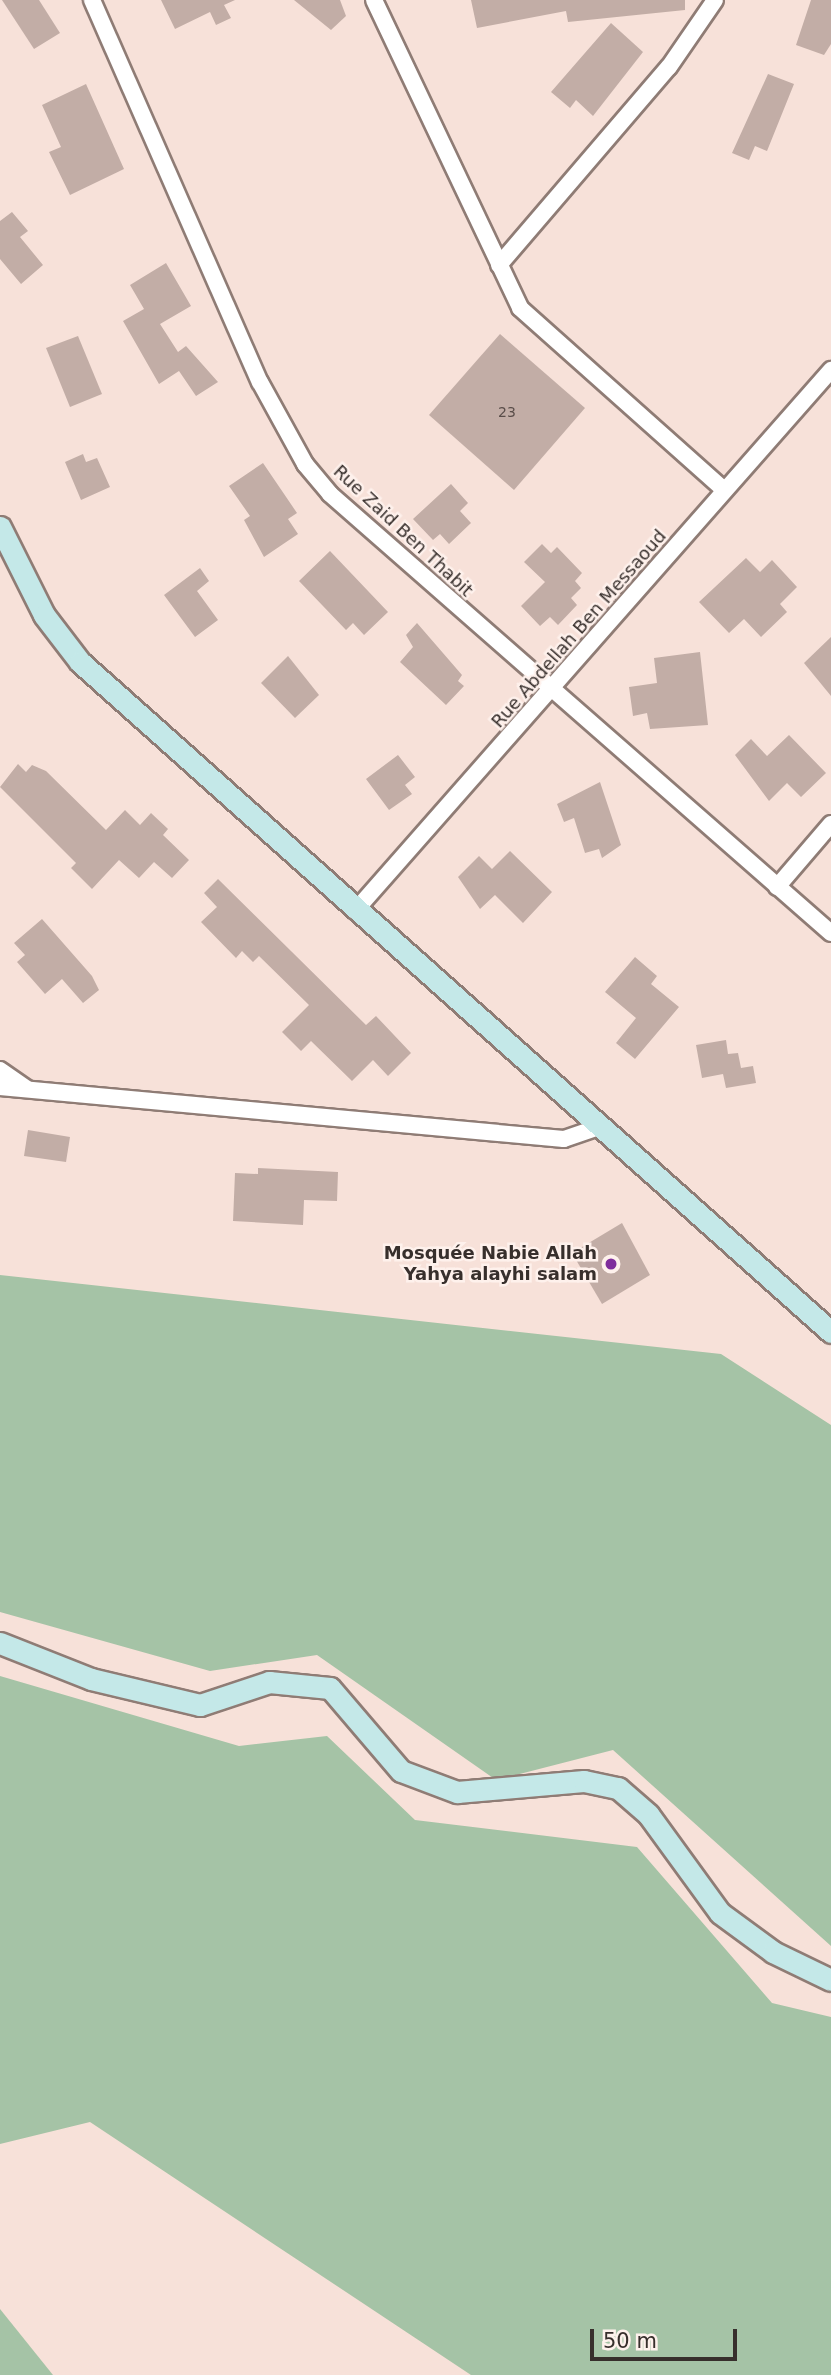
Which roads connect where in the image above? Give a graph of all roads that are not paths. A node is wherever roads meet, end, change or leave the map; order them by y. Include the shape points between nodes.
1 (92, 0) edge
2 (374, 0) edge
3 (715, 0) edge
4 (499, 265) junction
5 (831, 370) edge
6 (724, 490) junction
7 (0, 527) edge
8 (552, 692) junction
9 (831, 824) edge
10 (776, 887) junction
11 (355, 911) junction
12 (831, 933) edge
13 (0, 1070) edge
14 (0, 1087) edge
15 (29, 1091) junction
16 (599, 1127) junction
17 (831, 1332) edge
18 (0, 1643) edge
19 (831, 1980) edge

1 - 8 street, Rue Zaid Ben Thabit via 260,382 305,464
2 - 4 street
3 - 4 street via 669,66
4 - 6 street via 510,293 534,324
5 - 6 street, Rue Abdellah Ben Messaoud
6 - 8 street, Rue Abdellah Ben Messaoud
7 - 11 street via 44,615 80,663
8 - 10 street, Rue Zaid Ben Thabit
8 - 11 street, Rue Abdellah Ben Messaoud
9 - 10 street
10 - 12 street, Rue Zaid Ben Thabit
11 - 16 street
13 - 15 street
14 - 15 street
15 - 16 street via 564,1139
16 - 17 street
18 - 19 street via 91,1679 200,1704 269,1682 330,1688 401,1771 457,1792 584,1782 618,1788 643,1808 720,1913 773,1952

